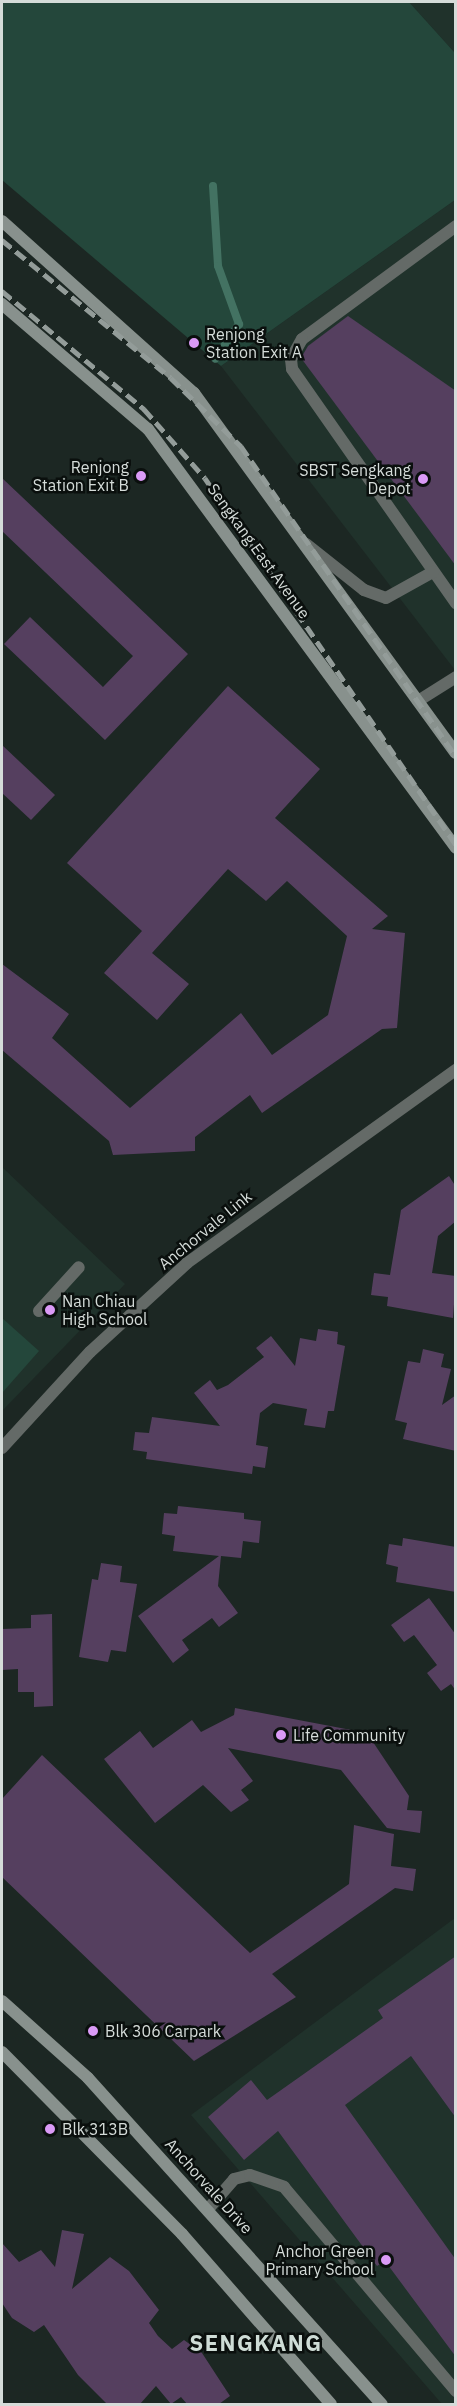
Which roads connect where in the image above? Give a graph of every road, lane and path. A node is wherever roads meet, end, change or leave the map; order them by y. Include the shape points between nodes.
1 (2, 221) edge
2 (456, 226) edge
3 (2, 304) edge
4 (295, 535) junction
5 (433, 572) junction
6 (456, 603) edge
7 (456, 677) edge
8 (418, 701) junction
9 (456, 753) edge
10 (456, 848) edge
11 (456, 1070) edge
12 (79, 1267) dead end
13 (39, 1311) dead end
14 (2, 1448) edge
15 (2, 2001) edge
16 (2, 2052) edge
17 (209, 2208) junction
18 (456, 2391) edge
19 (331, 2404) edge
20 (381, 2404) edge

1 - 4 main road via 194,393
2 - 5 street via 302,339 291,359 291,369
3 - 10 main road, Sengkang East Avenue via 148,429
4 - 5 street via 364,590 386,598
4 - 8 main road
5 - 6 street
7 - 8 street
8 - 9 main road
11 - 14 street, Anchorvale Link via 188,1263 90,1352
12 - 13 street
15 - 17 main road, Anchorvale Drive via 88,2078
16 - 19 main road via 182,2234
17 - 18 street via 234,2179 250,2175 285,2187
17 - 20 main road, Anchorvale Drive

